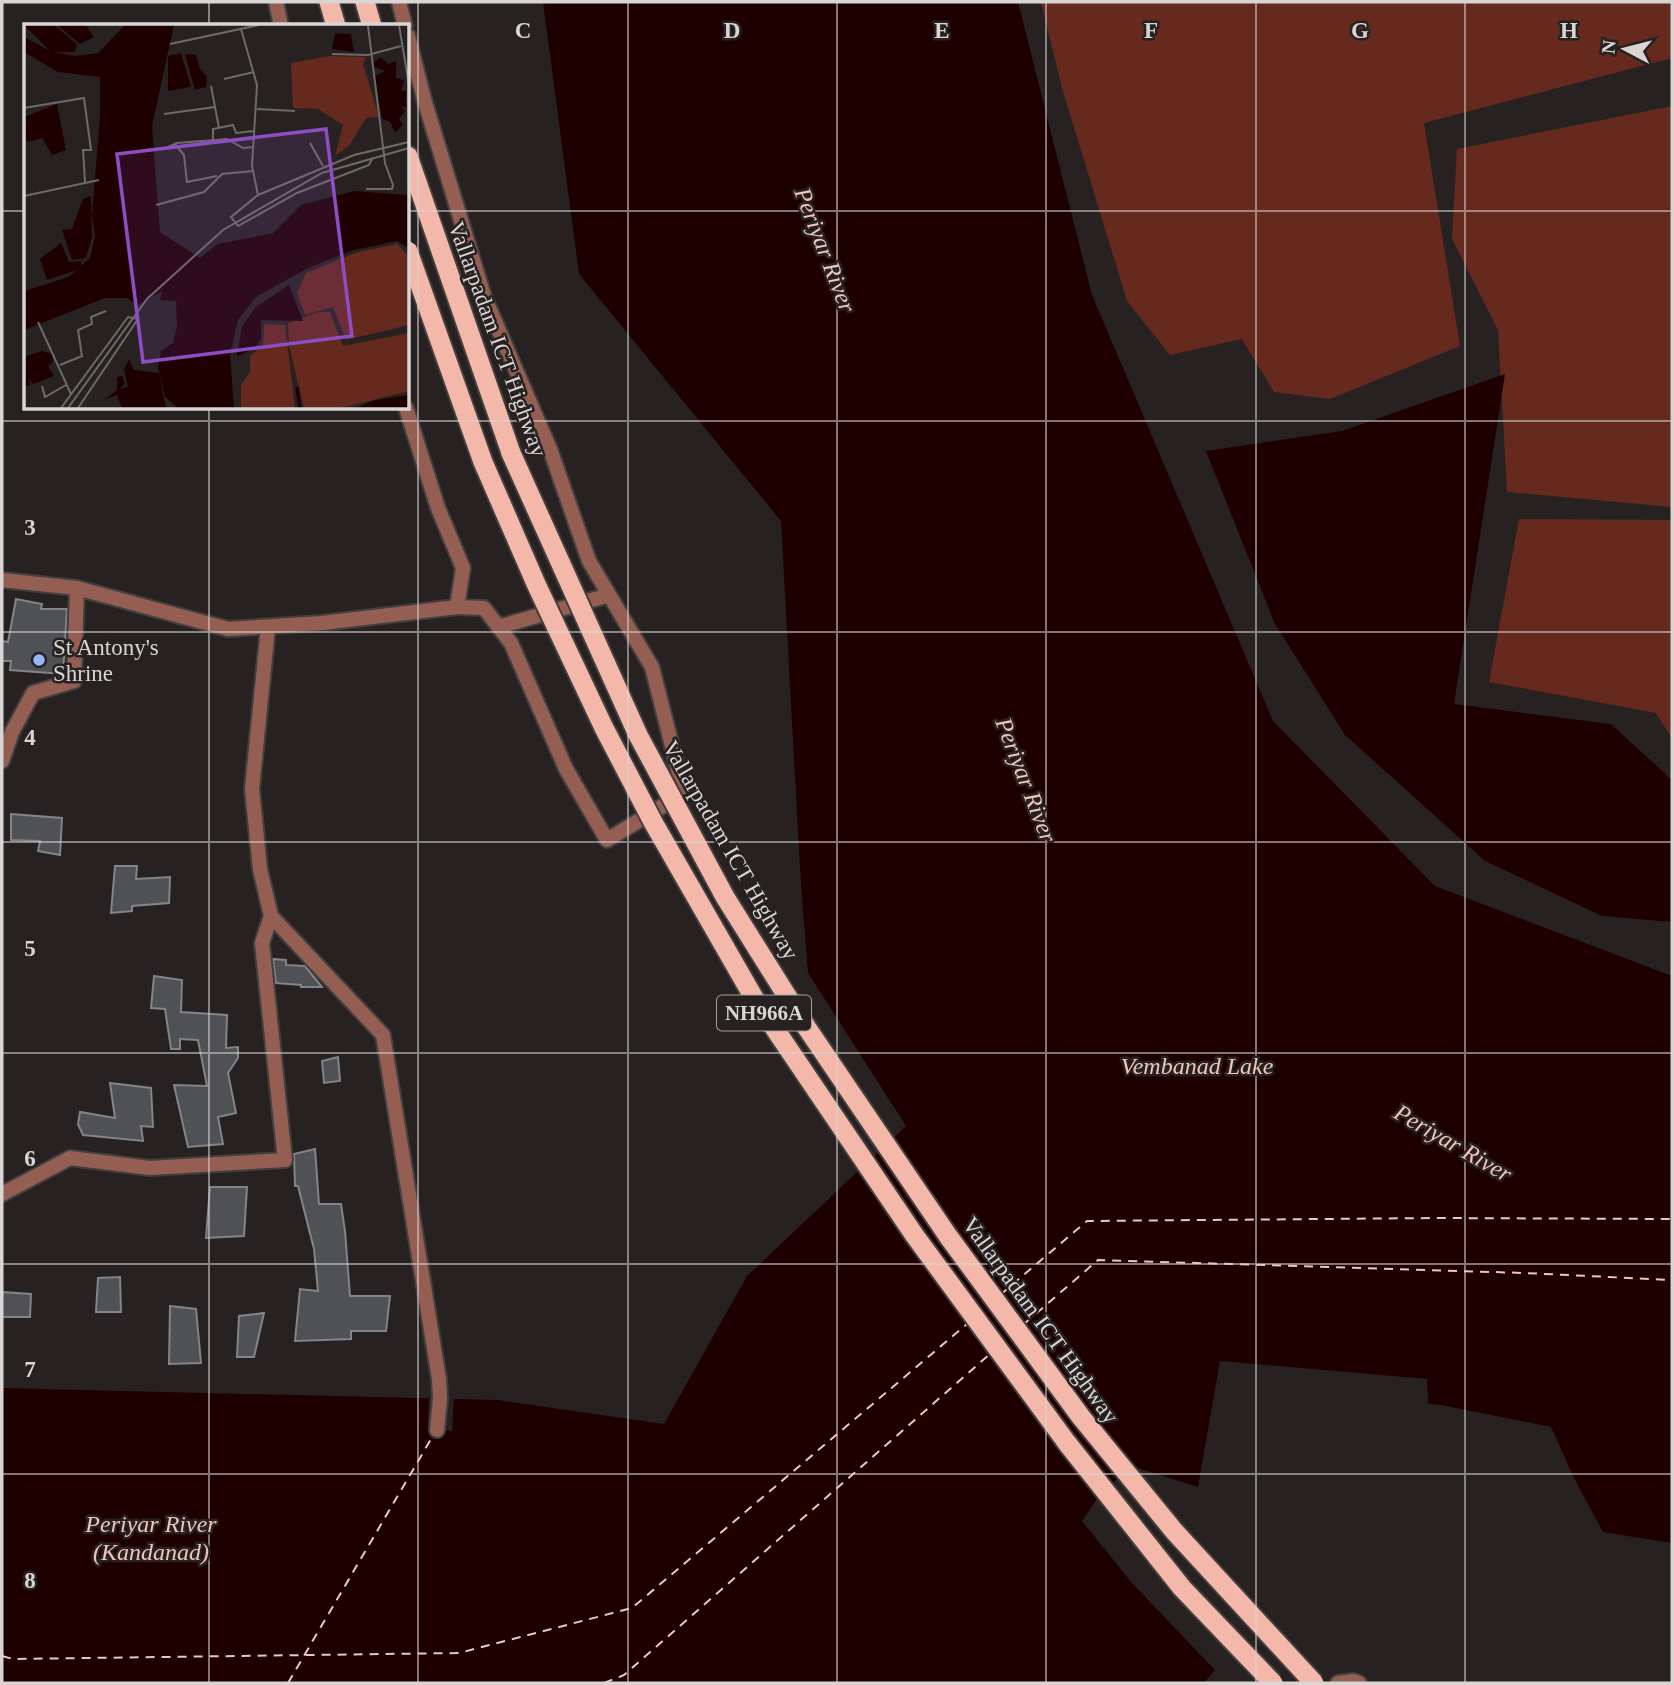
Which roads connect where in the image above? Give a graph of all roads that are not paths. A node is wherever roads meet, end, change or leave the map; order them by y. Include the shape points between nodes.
1 (276, 2) edge
2 (329, 2) edge
3 (365, 2) edge
4 (399, 2) edge
5 (281, 24) edge
6 (335, 24) edge
7 (371, 24) edge
8 (404, 24) edge
9 (410, 44) edge
10 (410, 162) edge
11 (410, 257) edge
12 (407, 410) edge
13 (2, 580) edge
14 (77, 588) junction
15 (609, 596) junction
16 (457, 607) junction
17 (268, 627) junction
18 (498, 627) junction
19 (2, 761) edge
20 (271, 916) junction
21 (2, 1194) edge
22 (437, 1430) dead end
23 (1273, 1683) edge
24 (1314, 1683) edge
25 (1338, 1683) edge
26 (1359, 1683) edge

1 - 5 street
2 - 6 highway
3 - 7 highway
4 - 8 street
9 - 15 street via 484,296 550,449 589,561
10 - 24 highway, Vallarpadam ICT Highway / NH966A, bridge via 511,453 638,735 725,897 948,1236 1081,1418 1174,1531
11 - 23 highway, NH966A, bridge via 483,462 542,597 653,822 754,998 915,1236 1059,1433 1182,1588
12 - 16 street via 463,568
13 - 14 street
14 - 17 street via 228,629
14 - 19 street via 75,681 33,693
15 - 18 street
15 - 18 street via 652,667 684,793 607,840 566,769 511,643
16 - 17 street
16 - 18 street via 484,608
17 - 20 street via 252,789 260,869
20 - 21 street via 262,943 285,1160 150,1168 69,1158
20 - 22 street via 383,1035 439,1379
25 - 26 street

